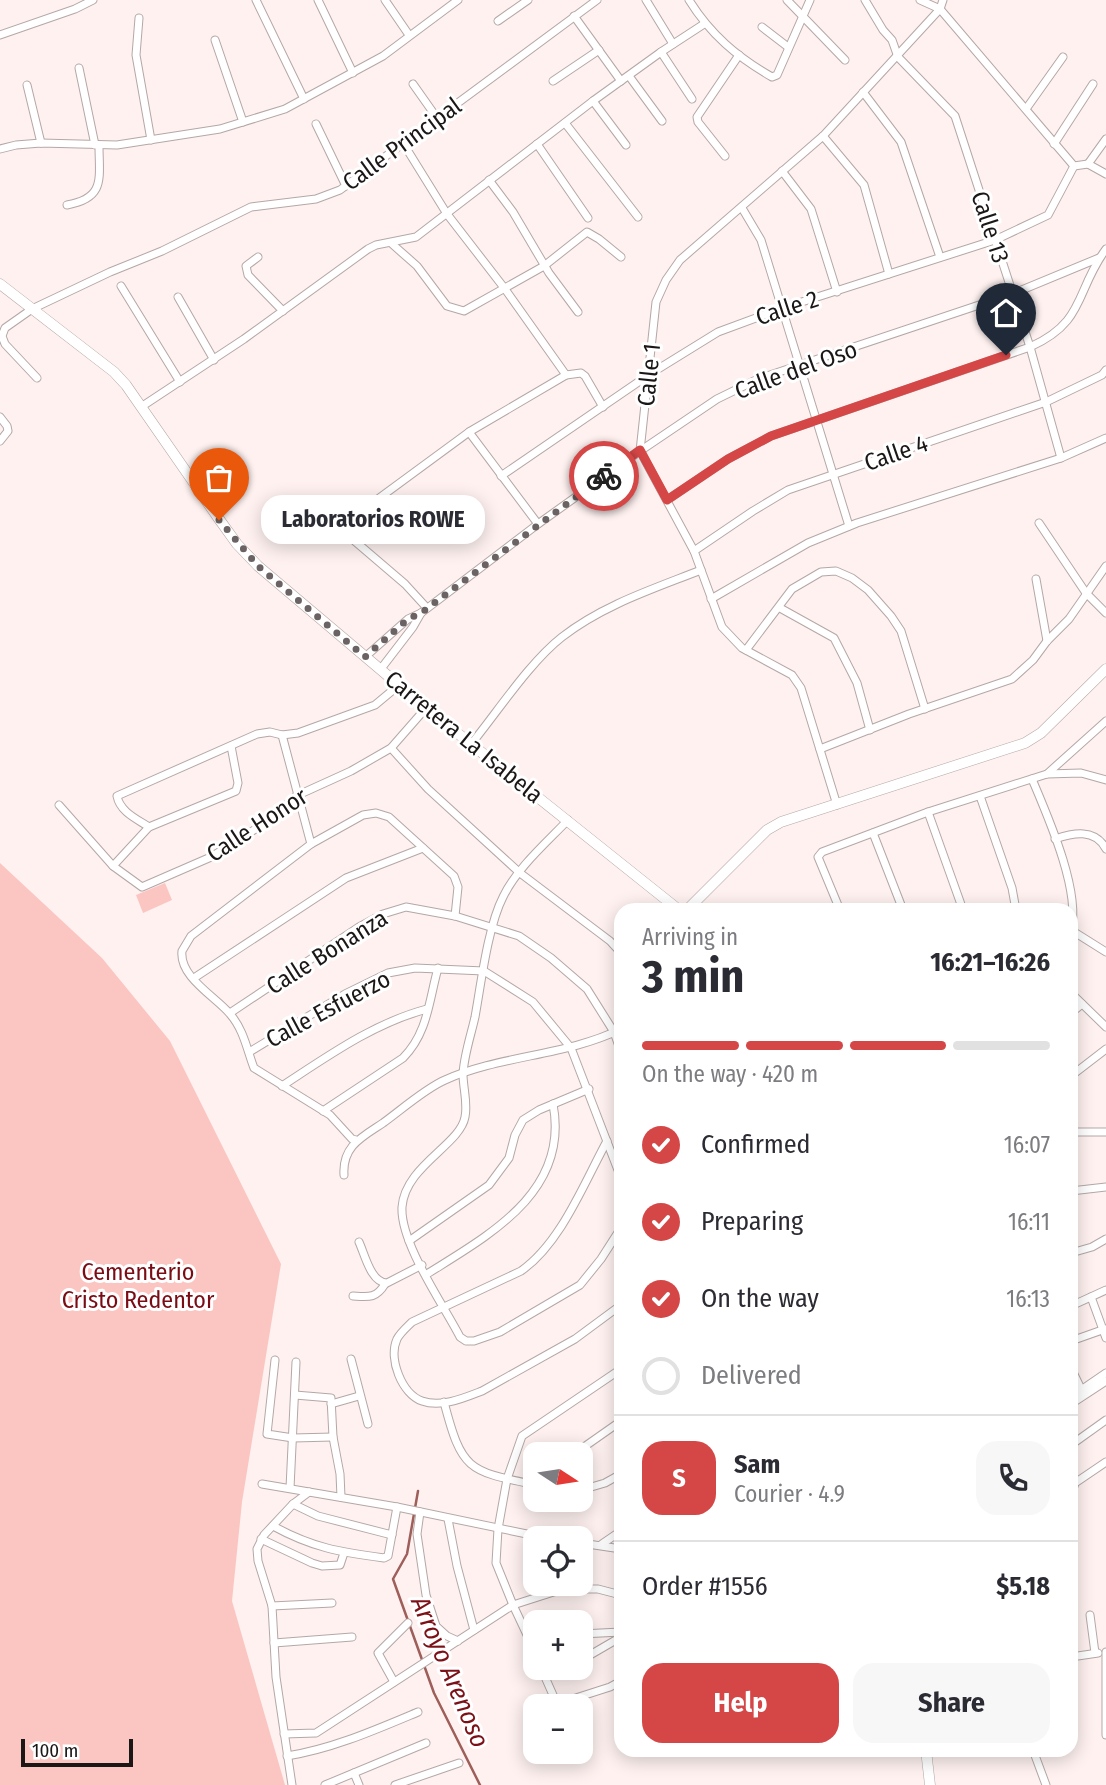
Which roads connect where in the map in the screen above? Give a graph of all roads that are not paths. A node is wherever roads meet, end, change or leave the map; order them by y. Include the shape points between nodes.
1 (93, 0) edge
2 (256, 0) edge
3 (318, 0) edge
4 (385, 0) edge
5 (447, 0) edge
6 (458, 0) edge
7 (528, 0) edge
8 (597, 0) edge
9 (646, 0) edge
10 (689, 0) edge
11 (787, 0) edge
12 (810, 0) edge
13 (865, 0) edge
14 (920, 0) edge
15 (943, 0) edge
16 (940, 9) junction
17 (442, 11) junction
18 (802, 15) junction
19 (574, 16) junction
20 (139, 18) dead end
21 (498, 21) dead end
22 (704, 24) junction
23 (762, 27) dead end
24 (0, 35) edge
25 (409, 35) junction
26 (215, 40) dead end
27 (673, 44) junction
28 (788, 47) junction
29 (599, 50) junction
30 (661, 52) junction
31 (739, 55) junction
32 (898, 57) junction
33 (1063, 57) dead end
34 (845, 60) dead end
35 (79, 68) dead end
36 (353, 73) junction
37 (629, 76) junction
38 (553, 81) dead end
39 (621, 81) junction
40 (413, 84) dead end
41 (1093, 84) dead end
42 (27, 85) dead end
43 (863, 92) junction
44 (304, 99) junction
45 (692, 99) dead end
46 (593, 101) junction
47 (1026, 109) junction
48 (437, 118) junction
49 (662, 121) dead end
50 (243, 122) junction
51 (565, 123) junction
52 (316, 124) dead end
53 (823, 136) junction
54 (1106, 139) edge
55 (151, 140) junction
56 (41, 143) junction
57 (403, 143) junction
58 (537, 144) junction
59 (1054, 144) junction
60 (97, 145) junction
61 (626, 145) dead end
62 (0, 149) edge
63 (725, 156) dead end
64 (1088, 164) junction
65 (1074, 166) junction
66 (782, 171) junction
67 (1106, 174) edge
68 (489, 180) junction
69 (346, 186) junction
70 (67, 205) dead end
71 (742, 208) junction
72 (447, 214) junction
73 (638, 217) dead end
74 (587, 218) dead end
75 (995, 240) junction
76 (391, 243) junction
77 (1106, 248) edge
78 (258, 257) dead end
79 (621, 257) dead end
80 (940, 257) junction
81 (1099, 258) junction
82 (544, 266) junction
83 (889, 274) junction
84 (0, 284) edge
85 (121, 286) dead end
86 (505, 289) junction
87 (837, 292) junction
88 (1012, 294) junction
89 (178, 297) dead end
90 (783, 308) junction
91 (32, 309) junction
92 (283, 311) junction
93 (578, 312) dead end
94 (1030, 346) junction
95 (214, 360) junction
96 (800, 366) junction
97 (1106, 370) edge
98 (650, 374) junction
99 (566, 375) junction
100 (37, 378) dead end
101 (180, 382) junction
102 (1046, 402) junction
103 (141, 407) junction
104 (603, 407) junction
105 (0, 417) edge
106 (817, 421) junction
107 (469, 432) junction
108 (1106, 438) edge
109 (0, 441) edge
110 (640, 450) junction
111 (1061, 457) junction
112 (832, 475) junction
113 (501, 476) junction
114 (667, 500) junction
115 (1039, 523) dead end
116 (538, 524) junction
117 (849, 526) junction
118 (694, 551) junction
119 (1106, 566) edge
120 (701, 570) junction
121 (1036, 579) dead end
122 (1086, 593) junction
123 (711, 600) junction
124 (780, 608) junction
125 (424, 610) junction
126 (1106, 613) edge
127 (1047, 641) junction
128 (746, 650) junction
129 (365, 657) junction
130 (1106, 669) edge
131 (380, 670) junction
132 (398, 685) junction
133 (426, 708) junction
134 (925, 709) junction
135 (1106, 721) edge
136 (870, 730) junction
137 (282, 735) junction
138 (471, 743) junction
139 (231, 746) junction
140 (391, 748) junction
141 (820, 749) junction
142 (1047, 774) junction
143 (1032, 779) junction
144 (1106, 780) edge
145 (296, 796) junction
146 (980, 796) junction
147 (59, 804) dead end
148 (837, 804) junction
149 (928, 812) junction
150 (568, 820) junction
151 (149, 828) junction
152 (873, 833) junction
153 (1055, 839) junction
154 (311, 844) junction
155 (423, 848) junction
156 (1106, 849) edge
157 (113, 866) junction
158 (520, 873) junction
159 (670, 903) edge
160 (694, 903) edge
161 (837, 903) edge
162 (900, 903) edge
163 (960, 903) edge
164 (1015, 903) edge
165 (1074, 903) edge
166 (455, 916) junction
167 (493, 926) junction
168 (1078, 934) edge
169 (614, 945) edge
170 (1106, 952) edge
171 (438, 968) junction
172 (484, 971) junction
173 (194, 978) junction
174 (1078, 1000) edge
175 (1082, 1004) junction
176 (1078, 1007) edge
177 (427, 1009) junction
178 (230, 1013) junction
179 (614, 1025) edge
180 (1106, 1027) edge
181 (614, 1032) edge
182 (571, 1048) junction
183 (1106, 1049) edge
184 (251, 1051) junction
185 (1078, 1071) edge
186 (463, 1074) junction
187 (282, 1086) junction
188 (589, 1089) junction
189 (553, 1104) junction
190 (323, 1111) junction
191 (1078, 1132) edge
192 (1106, 1132) edge
193 (356, 1140) junction
194 (607, 1141) junction
195 (614, 1160) edge
196 (344, 1175) dead end
197 (1106, 1187) edge
198 (1078, 1190) edge
199 (1106, 1239) edge
200 (614, 1240) edge
201 (409, 1241) junction
202 (359, 1242) dead end
203 (1078, 1251) edge
204 (422, 1265) junction
205 (426, 1274) junction
206 (385, 1284) junction
207 (1106, 1290) edge
208 (353, 1296) dead end
209 (1091, 1297) junction
210 (1078, 1303) edge
211 (444, 1306) junction
212 (614, 1310) edge
213 (1104, 1329) edge
214 (1078, 1338) edge
215 (1106, 1338) edge
216 (351, 1359) dead end
217 (275, 1360) dead end
218 (296, 1362) dead end
219 (1106, 1373) edge
220 (614, 1374) edge
221 (1106, 1381) edge
222 (1078, 1382) edge
223 (1083, 1392) junction
224 (1078, 1394) edge
225 (295, 1395) junction
226 (359, 1396) junction
227 (1078, 1397) edge
228 (444, 1402) junction
229 (331, 1404) junction
230 (1106, 1420) edge
231 (368, 1424) dead end
232 (614, 1426) edge
233 (333, 1437) junction
234 (293, 1438) junction
235 (1078, 1440) edge
236 (591, 1442) edge
237 (1106, 1462) edge
238 (1078, 1476) edge
239 (614, 1478) edge
240 (507, 1479) junction
241 (523, 1482) edge
242 (262, 1484) dead end
243 (593, 1486) edge
244 (290, 1488) junction
245 (309, 1492) junction
246 (341, 1497) junction
247 (293, 1504) junction
248 (400, 1508) junction
249 (418, 1512) junction
250 (448, 1519) junction
251 (273, 1526) junction
252 (498, 1529) junction
253 (523, 1534) edge
254 (392, 1535) junction
255 (614, 1536) edge
256 (261, 1539) junction
257 (593, 1544) edge
258 (602, 1545) junction
259 (614, 1548) edge
260 (344, 1553) junction
261 (614, 1593) edge
262 (332, 1603) dead end
263 (513, 1605) junction
264 (272, 1606) junction
265 (1090, 1615) dead end
266 (408, 1623) dead end
267 (523, 1625) edge
268 (474, 1630) junction
269 (593, 1634) edge
270 (614, 1634) edge
271 (352, 1637) dead end
272 (614, 1639) edge
273 (458, 1641) junction
274 (274, 1643) junction
275 (1106, 1652) edge
276 (593, 1653) edge
277 (1095, 1653) junction
278 (1078, 1656) edge
279 (546, 1680) edge
280 (394, 1682) junction
281 (614, 1685) edge
282 (418, 1712) dead end
283 (284, 1734) junction
284 (1106, 1734) edge
285 (426, 1744) dead end
286 (287, 1756) junction
287 (927, 1757) edge
288 (1036, 1757) edge
289 (459, 1763) dead end
290 (354, 1773) junction
291 (292, 1785) edge
292 (325, 1785) edge
293 (359, 1785) edge
294 (395, 1785) edge
295 (930, 1785) edge
296 (1046, 1785) edge

1 - 24 street
2 - 44 street
3 - 36 street
4 - 25 street
5 - 17 street
6 - 17 street
7 - 21 street
8 - 19 street, Calle Principal
9 - 27 street
10 - 22 street
11 - 18 street
12 - 18 street
13 - 32 street, Calle 13
14 - 16 street
15 - 16 street, Calle 1
16 - 32 street, Calle 1
16 - 47 street
17 - 25 street
18 - 28 street
18 - 34 street
19 - 29 street
19 - 48 street, Calle Principal
20 - 55 street via 136,55
22 - 27 street
22 - 31 street
23 - 28 street
25 - 36 street
26 - 50 street
27 - 30 street
28 - 31 street via 775,77
29 - 38 street
29 - 39 street
30 - 37 street
30 - 45 street
31 - 63 street via 697,117
32 - 43 street, Calle 1
32 - 75 street, Calle 13 via 955,116
33 - 47 street
35 - 60 street
36 - 44 street
37 - 39 street
37 - 49 street
39 - 46 street
40 - 48 street
41 - 59 street
42 - 56 street
43 - 53 street, Calle 1
43 - 80 street via 901,142
44 - 50 street
46 - 51 street
46 - 61 street
47 - 59 street
48 - 57 street, Calle Principal
50 - 55 street
51 - 58 street
51 - 73 street
52 - 69 street
53 - 66 street, Calle 1
53 - 83 street via 864,184
54 - 64 street
55 - 60 street
56 - 60 street
56 - 62 street
57 - 69 street, Calle Principal
57 - 72 street
58 - 68 street
58 - 74 street
59 - 65 street
60 - 70 street via 99,188 91,198
64 - 65 street
64 - 67 street
65 - 75 street, Calle 2 via 1048,215
66 - 71 street, Calle 1
66 - 87 street via 811,209
68 - 72 street
68 - 82 street via 522,225
69 - 91 street, Calle Principal via 316,199 251,206
71 - 90 street via 761,240
71 - 98 street, Calle 1 via 680,260 666,281 656,302
72 - 76 street via 416,237
72 - 86 street
75 - 80 street, Calle 2
75 - 88 street, Calle 13
76 - 86 street via 417,266 451,309 467,311
76 - 92 street via 368,249
77 - 81 street
78 - 92 street via 246,266 248,275
79 - 82 street via 587,232
80 - 83 street, Calle 2
81 - 88 street, Calle del Oso
81 - 94 street via 1071,318
82 - 86 street
82 - 93 street
83 - 87 street, Calle 2
84 - 91 main road, Carretera La Isabela
85 - 101 street
86 - 99 street
87 - 90 street, Calle 2
88 - 94 street, Calle 13
88 - 96 street, Calle del Oso
89 - 95 street
90 - 96 street
90 - 98 street, Calle 2 via 718,332
91 - 100 street, Calle Principal via 5,328 2,336
91 - 103 main road, Carretera La Isabela via 103,361
92 - 95 street
94 - 102 street, Calle 13
94 - 106 street
95 - 101 street
96 - 106 street
96 - 110 street, Calle del Oso via 717,399
97 - 102 street, Calle 4
98 - 104 street, Calle 2
98 - 110 street, Calle 1
99 - 104 street via 585,376
99 - 107 street
101 - 103 street
102 - 111 street, Calle 13
102 - 112 street, Calle 4
103 - 129 main road, Carretera La Isabela via 237,544 280,587
104 - 113 street, Calle 2
105 - 109 street via 8,431
106 - 112 street
106 - 114 street via 771,436
107 - 113 street
107 - 125 street via 352,517 347,526 350,537 405,584
108 - 111 street
110 - 114 street
110 - 116 street, Calle del Oso
111 - 117 street
112 - 117 street
112 - 118 street, Calle 4 via 788,490
113 - 116 street
114 - 118 street
115 - 122 street
116 - 125 street, Calle del Oso
117 - 123 street via 808,543
118 - 120 street
119 - 122 street
120 - 123 street
120 - 138 street via 608,607 561,637
121 - 127 street
122 - 126 street
122 - 127 street
123 - 128 street via 722,627
124 - 128 street
124 - 134 street via 792,589 821,572 836,571 852,578 883,604 901,631
124 - 136 street via 834,638 857,683
125 - 129 street, Calle del Oso
125 - 131 street, Calle del Oso
127 - 134 street via 1012,679
128 - 141 street via 792,675 801,688
129 - 131 main road, Carretera La Isabela
130 - 148 main road via 1025,743
131 - 132 main road, Carretera La Isabela
132 - 133 main road, Carretera La Isabela
132 - 137 street via 374,705
133 - 138 main road, Carretera La Isabela
133 - 140 street, Calle Honor
134 - 136 street
135 - 142 street
136 - 141 street
137 - 139 street via 257,734
137 - 145 street
138 - 150 main road, Carretera La Isabela
139 - 151 street via 236,791
139 - 151 street via 117,796 124,811
140 - 145 street, Calle Honor
140 - 158 street via 428,789
141 - 148 street
142 - 143 street
142 - 144 street via 1081,773
143 - 146 street
143 - 153 street
145 - 154 street
145 - 157 street, Calle Honor via 249,835 142,887
146 - 149 street
146 - 164 street
147 - 157 street, Calle Honor
148 - 160 main road via 767,830
149 - 152 street
149 - 163 street
150 - 158 street
150 - 159 main road, Carretera La Isabela
151 - 157 street
152 - 161 street via 822,852 818,858
152 - 162 street
153 - 156 street via 1084,833
153 - 165 street
154 - 155 street via 363,815 376,813 389,817
154 - 173 street via 191,936 181,958
155 - 166 street via 454,876 458,887
155 - 173 street via 346,878
158 - 167 street via 503,897
158 - 169 street
166 - 167 street, Calle Bonanza
166 - 178 street, Calle Bonanza via 406,907 383,914
167 - 172 street
167 - 179 street, Calle Bonanza via 519,936 551,958 587,989
168 - 170 street
171 - 172 street, Calle Esfuerzo
171 - 177 street
171 - 184 street, Calle Esfuerzo via 388,973
172 - 182 street, Calle Esfuerzo via 533,1002
172 - 186 street
173 - 178 street
174 - 175 street
175 - 176 street
175 - 180 street
177 - 187 street via 391,1021
177 - 190 street via 420,1037 403,1058
178 - 184 street
181 - 182 street
182 - 186 street
182 - 188 street, Calle Esfuerzo
183 - 185 street
184 - 187 street via 254,1068
186 - 193 street via 444,1080
186 - 201 street via 466,1116 462,1125 428,1159 409,1186 402,1206
187 - 190 street
188 - 189 street
188 - 194 street, Calle Esfuerzo
189 - 201 street via 523,1120 509,1158 489,1185
189 - 205 street via 556,1142 527,1201 492,1233
190 - 193 street
191 - 192 street
193 - 196 street via 345,1156
194 - 195 street, Calle Esfuerzo
194 - 211 street via 535,1261
197 - 198 street
199 - 203 street
200 - 211 street via 580,1285 500,1332 466,1341
201 - 204 street
202 - 206 street via 374,1277
204 - 205 street
204 - 206 street
205 - 211 street
206 - 208 street via 370,1298
207 - 209 street
209 - 210 street
209 - 213 street
211 - 228 street via 404,1329 396,1340 395,1359 409,1392 421,1401
212 - 228 street via 575,1339 482,1391
213 - 214 street
213 - 215 street
216 - 226 street
217 - 234 street via 266,1432
218 - 225 street
219 - 223 street
220 - 240 street via 522,1436
221 - 223 street
222 - 223 street
223 - 224 street
223 - 227 street
225 - 229 street via 330,1397
225 - 234 street
226 - 229 street
226 - 231 street
228 - 240 street via 466,1461
229 - 233 street
230 - 235 street
232 - 236 street
233 - 234 street
233 - 246 street
234 - 244 street
237 - 238 street
239 - 243 street
240 - 241 street
240 - 252 street
242 - 244 street
244 - 245 street
245 - 246 street
245 - 247 street
246 - 248 street
247 - 251 street
247 - 254 street via 318,1516
248 - 249 street
248 - 254 street
249 - 250 street
249 - 273 street via 426,1595 436,1626
250 - 252 street
250 - 268 street
251 - 256 street
251 - 260 street via 308,1544
252 - 253 street
252 - 263 street via 496,1563
254 - 260 street via 386,1558
255 - 258 street
256 - 260 street via 322,1566 340,1565
256 - 264 street via 258,1562
257 - 258 street
258 - 259 street
261 - 263 street via 563,1589
262 - 264 street
263 - 267 street
263 - 268 street
264 - 274 street
265 - 277 street
266 - 280 street via 378,1653
268 - 273 street
269 - 270 street
271 - 274 street
272 - 276 street
273 - 280 street
274 - 283 street
275 - 277 street
275 - 284 street
277 - 278 street
279 - 281 street via 557,1704
280 - 283 street via 316,1733
282 - 286 street via 359,1736
283 - 286 street
285 - 290 street
286 - 291 street
287 - 295 main road
288 - 296 street
289 - 294 street
290 - 292 street
290 - 293 street

